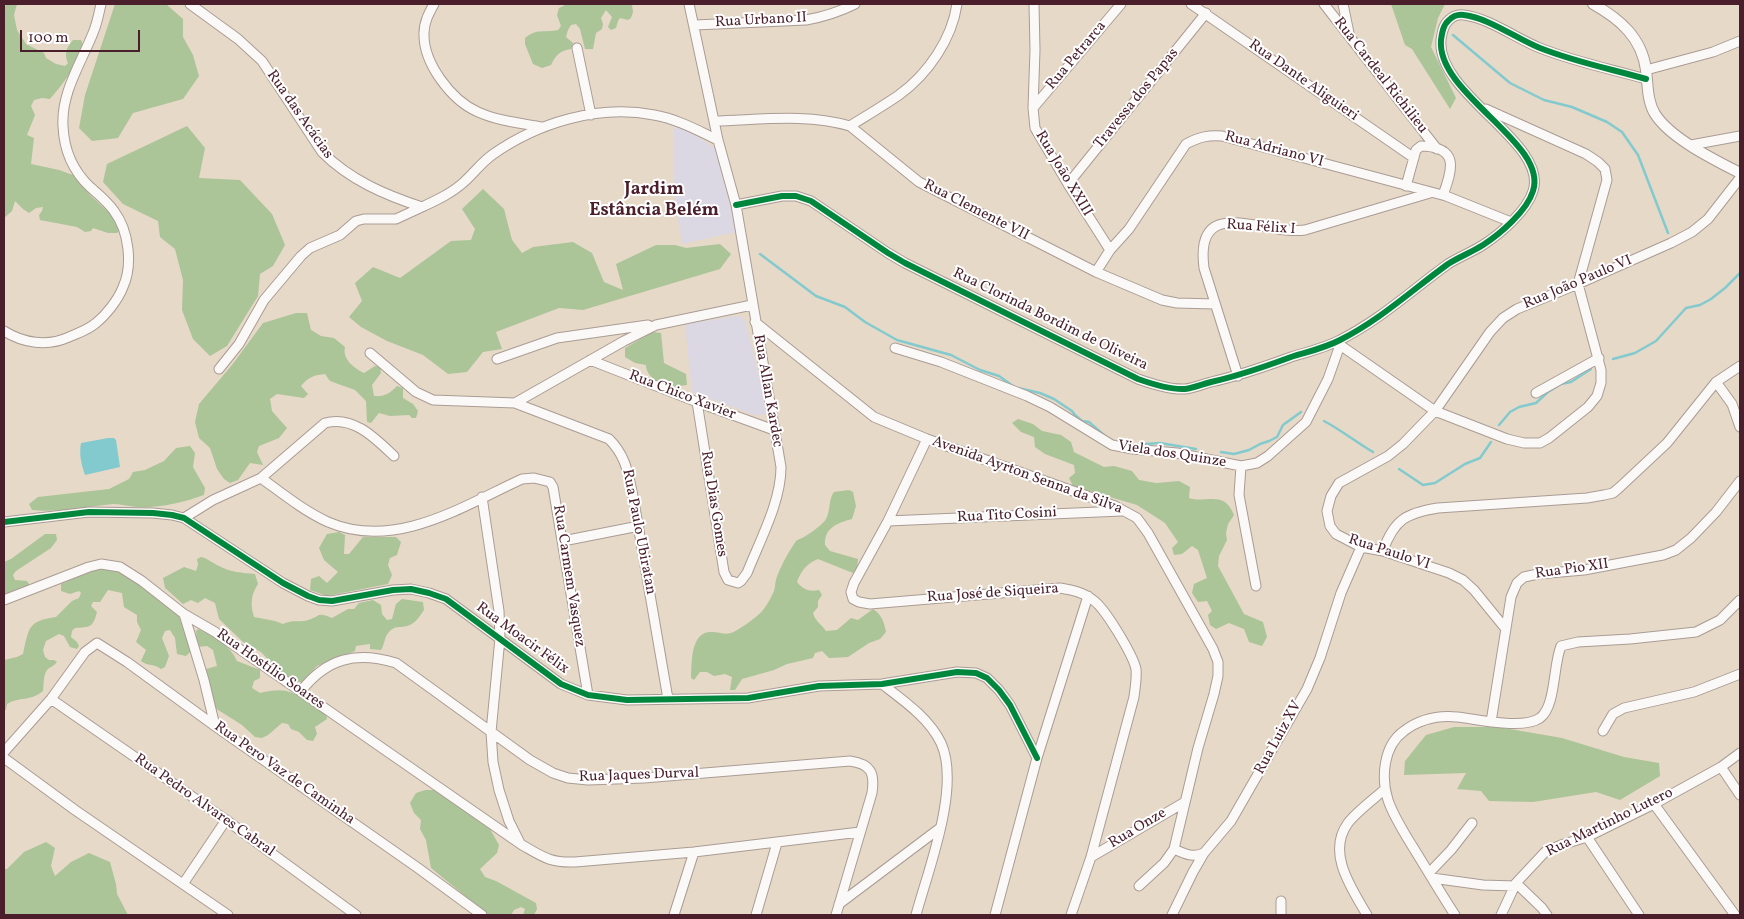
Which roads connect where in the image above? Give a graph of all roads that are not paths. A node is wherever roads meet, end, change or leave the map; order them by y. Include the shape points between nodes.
1 (101, 4) edge
2 (190, 4) edge
3 (434, 4) edge
4 (689, 4) edge
5 (855, 4) edge
6 (957, 4) edge
7 (1034, 4) edge
8 (1120, 4) edge
9 (1193, 4) edge
10 (1324, 4) edge
11 (1342, 4) edge
12 (1593, 4) edge
13 (1206, 14) junction
14 (695, 25) junction
15 (1350, 36) junction
16 (1740, 41) edge
17 (577, 48) dead end
18 (1646, 74) junction
19 (1482, 107) junction
20 (1033, 108) junction
21 (591, 115) junction
22 (714, 121) junction
23 (850, 126) junction
24 (542, 128) junction
25 (1740, 136) edge
26 (718, 140) junction
27 (1691, 146) junction
28 (1437, 148) junction
29 (1414, 158) junction
30 (1740, 173) edge
31 (1740, 178) edge
32 (1068, 184) junction
33 (1406, 186) junction
34 (1430, 193) junction
35 (1443, 196) junction
36 (736, 204) junction
37 (422, 207) junction
38 (1512, 222) junction
39 (1110, 250) junction
40 (1096, 272) junction
41 (1578, 284) junction
42 (1215, 304) junction
43 (752, 305) junction
44 (755, 322) junction
45 (656, 325) junction
46 (4, 330) edge
47 (1340, 343) junction
48 (895, 348) dead end
49 (370, 353) dead end
50 (497, 358) dead end
51 (1599, 358) junction
52 (590, 360) junction
53 (1740, 366) edge
54 (219, 369) dead end
55 (1238, 376) junction
56 (1716, 382) junction
57 (1536, 393) dead end
58 (697, 402) junction
59 (516, 404) junction
60 (1435, 411) junction
61 (1740, 427) edge
62 (774, 430) junction
63 (927, 439) junction
64 (394, 456) dead end
65 (1241, 466) junction
66 (261, 478) junction
67 (1740, 481) edge
68 (482, 497) junction
69 (1126, 511) junction
70 (184, 518) junction
71 (888, 521) junction
72 (4, 522) edge
73 (639, 526) junction
74 (563, 541) junction
75 (1361, 547) junction
76 (1383, 551) junction
77 (747, 573) joint
78 (1256, 586) dead end
79 (1088, 596) junction
80 (4, 600) edge
81 (1740, 600) edge
82 (184, 614) junction
83 (1506, 628) junction
84 (500, 638) junction
85 (1740, 674) edge
86 (882, 684) junction
87 (301, 691) junction
88 (588, 695) junction
89 (50, 699) junction
90 (668, 699) junction
91 (1491, 722) junction
92 (215, 726) junction
93 (1603, 731) dead end
94 (492, 732) junction
95 (4, 752) edge
96 (1740, 753) edge
97 (4, 758) edge
98 (1037, 758) junction
99 (1721, 767) junction
100 (1386, 789) junction
101 (1740, 795) edge
102 (1185, 802) junction
103 (1654, 804) junction
104 (226, 820) junction
105 (1472, 824) dead end
106 (940, 828) junction
107 (860, 832) junction
108 (1587, 837) junction
109 (777, 843) junction
110 (522, 845) junction
111 (1174, 849) junction
112 (694, 852) junction
113 (1204, 853) junction
114 (1091, 857) junction
115 (1430, 875) junction
116 (183, 884) junction
117 (1516, 885) junction
118 (1139, 886) dead end
119 (1281, 901) dead end
120 (839, 904) junction
121 (228, 915) edge
122 (356, 915) edge
123 (482, 915) edge
124 (674, 915) edge
125 (756, 915) edge
126 (836, 915) edge
127 (916, 915) edge
128 (995, 915) edge
129 (1071, 915) edge
130 (1172, 915) edge
131 (1281, 915) edge
132 (1367, 915) edge
133 (1455, 915) edge
134 (1501, 915) edge
135 (1547, 915) edge
136 (1638, 915) edge
137 (1735, 915) edge

1 - 46 street via 94,31 68,91 63,124 65,145 72,164 115,212 124,233 128,270 123,288 96,323 64,339 38,344
2 - 37 street, Rua das Acácias via 262,61 322,152 334,164 380,191
3 - 24 street via 425,23 424,34 434,72 441,82 475,111
4 - 14 street, Rua Allan Kardec
5 - 14 street, Rua Urbano II via 806,20
6 - 23 street via 955,18 932,62 899,95
7 - 20 street, Rua João XXIII
8 - 20 street, Rua Petrarca
9 - 13 street, Rua Dante Aliguieri
10 - 15 street, Rua Cardeal Richilieu
11 - 15 street
12 - 18 street via 1609,13 1633,35 1641,49
13 - 29 street, Rua Dante Aliguieri
13 - 32 street, Travessa dos Papas
14 - 22 street, Rua Allan Kardec
15 - 28 street, Rua Cardeal Richilieu
16 - 18 street
17 - 21 street
18 - 19 street, Rua Clorinda Bordim de Oliveira via 1564,56 1477,18 1456,15 1446,22 1441,48 1454,76
18 - 27 street via 1655,114
19 - 38 street, Rua Clorinda Bordim de Oliveira via 1528,158 1536,177 1527,204
19 - 41 street via 1586,154 1605,169 1604,194
20 - 32 street, Rua João XXIII via 1035,128
21 - 24 street
21 - 26 street via 621,111 655,115 684,123
22 - 23 street, Rua Clemente VII via 813,118
22 - 26 street, Rua Allan Kardec
23 - 40 street, Rua Clemente VII via 919,182
24 - 37 street via 512,142 451,192
25 - 27 street
26 - 36 street, Rua Allan Kardec
27 - 30 street
28 - 29 street via 1421,146
28 - 35 street via 1445,152 1450,161 1451,172
29 - 33 street
31 - 41 street, Rua João Paulo VI via 1708,219 1692,232
32 - 39 street, Rua João XXIII
33 - 34 street, Rua Adriano VI
33 - 39 street, Rua Adriano VI via 1210,135 1186,144 1129,229
34 - 35 street, Rua Adriano VI
34 - 42 street, Rua Félix I via 1292,232 1248,224 1220,224 1210,230 1202,252
35 - 38 street, Rua Adriano VI
36 - 43 street, Rua Allan Kardec
36 - 55 street, Rua Clorinda Bordim de Oliveira via 782,196 812,200 905,263 1154,385 1185,389
37 - 54 street via 396,219 356,221 340,235 310,248 264,300 239,344
38 - 47 street, Rua Clorinda Bordim de Oliveira
39 - 40 street, Rua Adriano VI
40 - 42 street, Rua Clemente VII via 1169,302
41 - 51 street
41 - 60 street, Rua João Paulo VI via 1503,318
42 - 55 street, Rua Félix I
43 - 44 street, Rua Allan Kardec
43 - 45 street
44 - 62 street, Rua Allan Kardec
44 - 63 street, Avenida Ayrton Senna da Silva via 874,417
45 - 50 street via 557,338
45 - 52 street
47 - 55 street, Rua Clorinda Bordim de Oliveira
47 - 60 street
47 - 65 street, Viela dos Quinze via 1328,379 1306,422 1262,460
48 - 65 street, Viela dos Quinze via 1027,396 1112,445 1177,453
49 - 59 street, Rua Paulo Ubiratan via 424,397
51 - 57 street
51 - 60 street via 1601,383 1597,396 1588,407 1540,443 1507,439
52 - 58 street, Rua Chico Xavier
52 - 59 street
53 - 56 street
56 - 61 street via 1732,404
56 - 76 street via 1667,443 1613,493 1587,498 1417,511 1396,526
58 - 62 street, Rua Chico Xavier
58 - 77 street, Rua Dias Gomes via 724,572 728,580 738,583
59 - 73 street, Rua Paulo Ubiratan via 610,439 626,464
60 - 75 street, Rua Paulo VI via 1403,444 1339,483 1331,496 1330,526 1343,539
62 - 77 street, Rua Allan Kardec via 781,482
63 - 69 street, Avenida Ayrton Senna da Silva
63 - 71 street, Rua José de Siqueira
64 - 66 street via 357,426 334,421 325,423
65 - 78 street via 1239,495
66 - 68 street via 330,523 376,533 430,521
66 - 70 street via 213,500
67 - 83 street, Rua Pio XII via 1716,512 1676,550 1584,570 1524,577 1517,583 1511,597
68 - 74 street, Rua Carmem Vasquez via 522,479 550,482 554,487
68 - 84 street
69 - 71 street, Rua Tito Cosini
69 - 102 street, Avenida Ayrton Senna da Silva via 1137,518 1148,533 1218,662 1214,694
70 - 72 street, Rua Moacir Félix via 154,513 89,512
70 - 84 street, Rua Moacir Félix via 308,596 332,601 411,589 446,600
71 - 79 street, Rua José de Siqueira via 854,583 851,592 858,602 870,604 1060,588
73 - 74 street
73 - 90 street, Rua Paulo Ubiratan
74 - 88 street, Rua Carmem Vasquez
75 - 76 street, Rua Paulo VI
75 - 113 street, Rua Luiz XV via 1307,689 1231,821
76 - 83 street, Rua Paulo VI via 1463,580
79 - 98 street
79 - 114 street, Rua José de Siqueira via 1096,601 1110,620 1136,668 1134,696
80 - 82 street, Rua Hostílio Soares via 89,567 110,564 142,581
81 - 91 street via 1720,620 1696,632 1560,646 1551,695 1541,717 1533,721
82 - 87 street, Rua Hostílio Soares
82 - 92 street
83 - 91 street, Rua Pio XII
84 - 88 street, Rua Moacir Félix via 561,684
84 - 94 street
85 - 93 street via 1694,692 1624,708 1613,714
86 - 90 street, Rua Moacir Félix via 819,686 748,698
86 - 98 street, Rua Moacir Félix via 957,672 976,673 987,678 1010,705
86 - 106 street via 928,723 941,743 947,766 947,796
87 - 94 street, Rua Jaques Durval via 316,675 337,661 379,657 396,662
87 - 110 street, Rua Hostílio Soares
88 - 90 street, Rua Moacir Félix via 627,700
89 - 92 street, Rua Pero Vaz de Caminha via 84,652 96,643
89 - 95 street
89 - 104 street, Rua Pedro Alvares Cabral
91 - 100 street via 1435,716 1415,722 1399,734 1390,747 1385,773
92 - 123 street, Rua Pero Vaz de Caminha
94 - 107 street, Rua Jaques Durval via 553,773 588,780 858,762 866,765 874,781
94 - 110 street via 493,762 499,790 509,821
96 - 99 street, Rua Martinho Lutero
97 - 116 street
98 - 128 street
99 - 101 street
99 - 103 street, Rua Martinho Lutero
100 - 115 street via 1397,818
100 - 132 street via 1348,822 1339,850 1342,869
102 - 111 street, Avenida Ayrton Senna da Silva
102 - 114 street, Rua Onze
103 - 108 street, Rua Martinho Lutero
103 - 137 street
104 - 116 street
104 - 122 street, Rua Pedro Alvares Cabral
105 - 115 street
106 - 120 street
106 - 127 street
107 - 109 street, Rua Hostílio Soares
107 - 120 street, Rua Jaques Durval
108 - 117 street, Rua Martinho Lutero via 1545,852
108 - 136 street
109 - 112 street, Rua Hostílio Soares
109 - 125 street
110 - 112 street, Rua Hostílio Soares via 550,861 562,863
111 - 113 street via 1191,856
111 - 118 street, Avenida Ayrton Senna da Silva
112 - 124 street
113 - 130 street, Rua Luiz XV
114 - 129 street
115 - 117 street via 1483,885
115 - 133 street
116 - 121 street
117 - 134 street, Rua Martinho Lutero
117 - 135 street
119 - 131 street
120 - 126 street, Rua Jaques Durval

